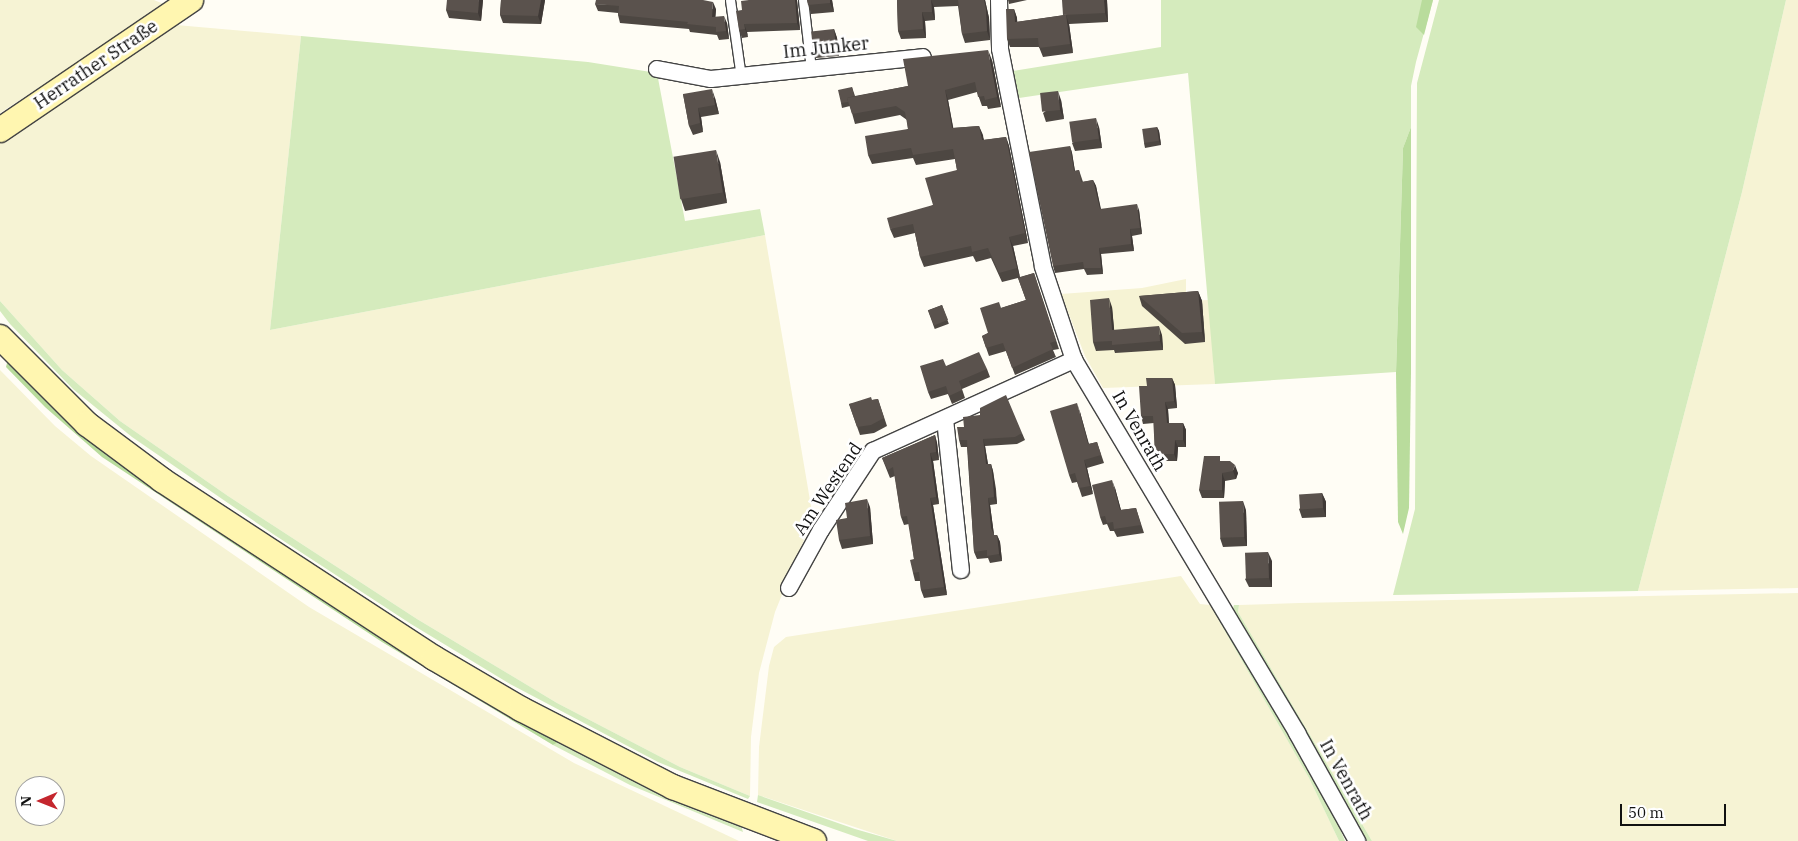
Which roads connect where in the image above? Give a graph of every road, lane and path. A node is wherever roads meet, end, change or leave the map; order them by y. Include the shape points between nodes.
1 (191, 0) edge
2 (730, 0) edge
3 (803, 0) edge
4 (999, 0) edge
5 (1000, 49) junction
6 (981, 51) edge
7 (944, 55) edge
8 (656, 69) dead end
9 (811, 70) junction
10 (742, 77) junction
11 (0, 130) edge
12 (0, 337) edge
13 (1074, 360) junction
14 (945, 419) junction
15 (961, 570) dead end
16 (789, 588) dead end
17 (814, 841) edge
18 (1357, 841) edge

1 - 11 street, Herrather Straße
2 - 10 lane
3 - 9 lane
4 - 5 street, In Venrath
5 - 6 street
5 - 13 street, In Venrath via 1043,267
7 - 9 street, Im Junker
8 - 10 street, Im Junker via 711,79
9 - 10 street, Im Junker
12 - 17 street via 87,424 162,480 434,658 521,709 665,783
13 - 14 street, Am Westend
13 - 18 street, In Venrath via 1297,733
14 - 15 street
14 - 16 street, Am Westend via 873,451 821,530

